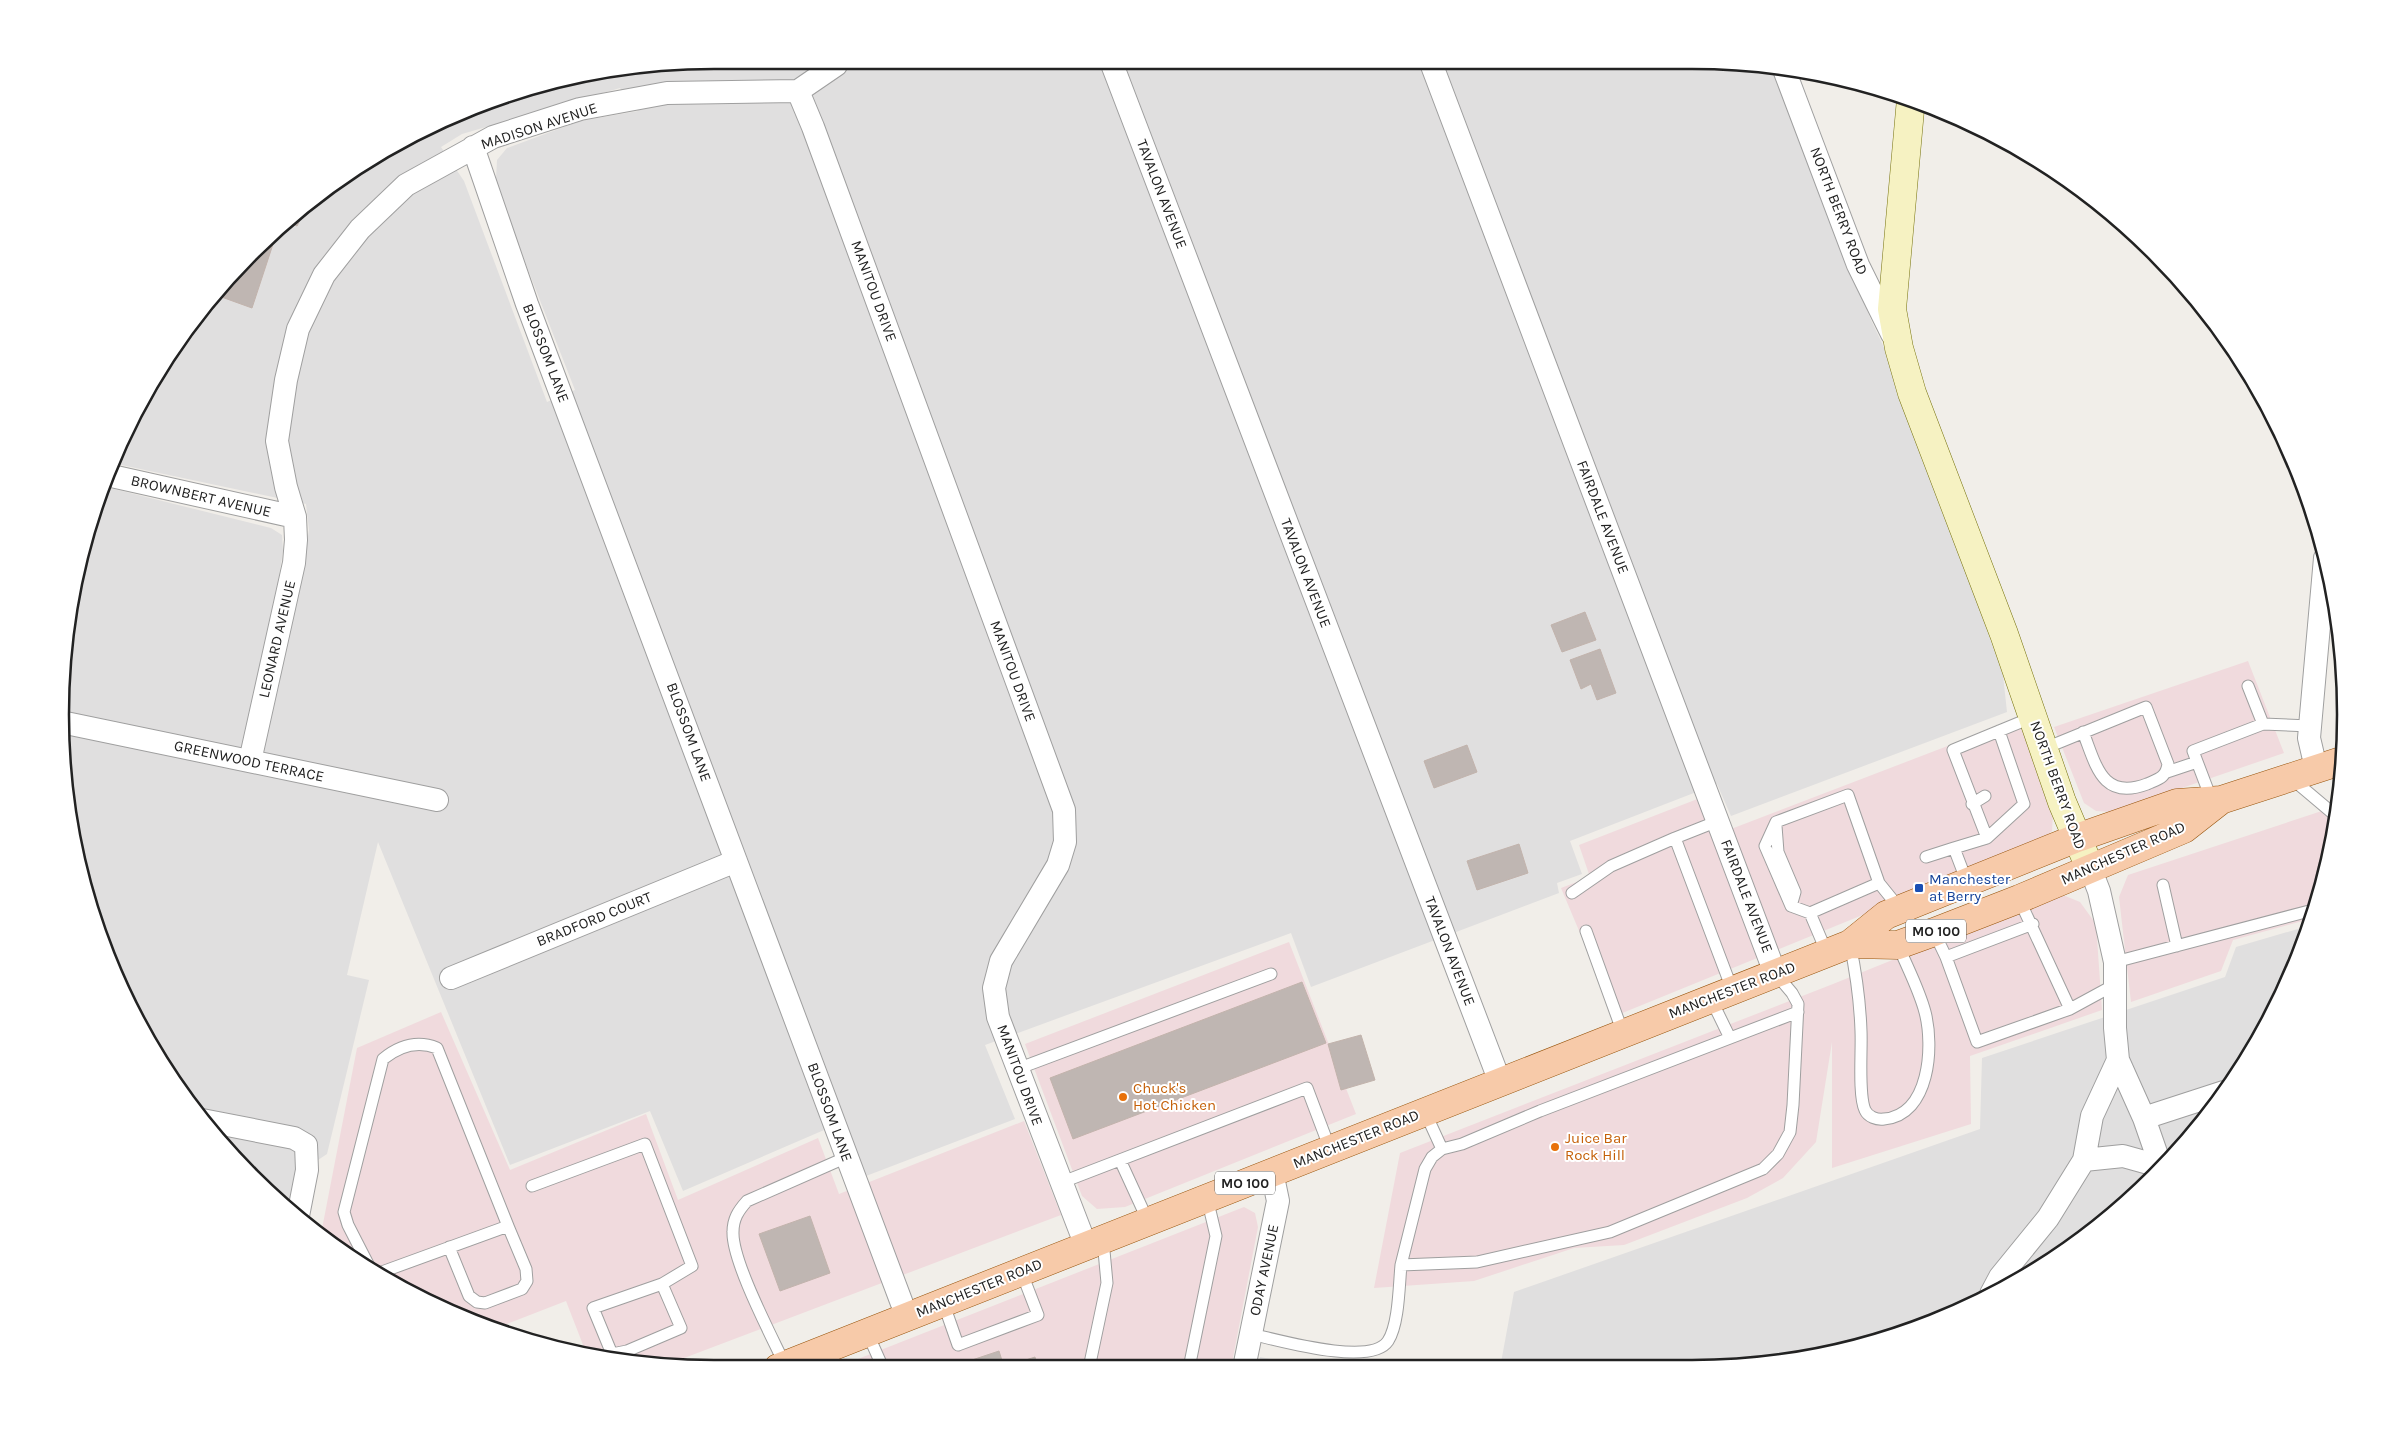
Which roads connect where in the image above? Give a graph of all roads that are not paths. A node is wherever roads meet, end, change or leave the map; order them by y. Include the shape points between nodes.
1 (830, 69) edge
2 (1114, 69) edge
3 (1433, 69) edge
4 (1787, 76) edge
5 (798, 91) junction
6 (1910, 107) edge
7 (473, 147) junction
8 (1899, 348) junction
9 (114, 477) edge
10 (294, 517) junction
11 (2323, 581) edge
12 (2248, 686) dead end
13 (2032, 717) junction
14 (69, 724) edge
15 (2263, 724) junction
16 (2310, 726) junction
17 (1999, 731) junction
18 (2083, 732) junction
19 (2043, 748) junction
20 (250, 761) junction
21 (2197, 762) junction
22 (2329, 765) edge
23 (2167, 772) junction
24 (2289, 777) junction
25 (2159, 794) junction
26 (1985, 796) dead end
27 (437, 800) dead end
28 (2216, 801) junction
29 (1972, 804) junction
30 (2330, 811) edge
31 (1718, 821) junction
32 (1675, 838) junction
33 (1987, 838) junction
34 (2077, 838) junction
35 (1954, 848) junction
36 (1926, 856) dead end
37 (736, 860) junction
38 (2090, 868) junction
39 (1967, 882) junction
40 (1879, 883) junction
41 (2163, 885) dead end
42 (1572, 893) dead end
43 (2019, 899) junction
44 (1900, 909) junction
45 (2306, 912) edge
46 (1810, 913) junction
47 (2032, 924) junction
48 (1586, 931) dead end
49 (1934, 932) junction
50 (1898, 945) junction
51 (2177, 946) junction
52 (1838, 949) junction
53 (1946, 957) junction
54 (1775, 972) junction
55 (2115, 973) junction
56 (1271, 974) dead end
57 (451, 978) dead end
58 (1721, 994) junction
59 (2070, 1009) junction
60 (1798, 1012) junction
61 (1623, 1033) junction
62 (1730, 1038) junction
63 (2118, 1060) junction
64 (1017, 1069) junction
65 (1500, 1082) junction
66 (2212, 1096) edge
67 (1425, 1112) junction
68 (2144, 1118) junction
69 (214, 1122) edge
70 (1330, 1149) junction
71 (1442, 1149) junction
72 (847, 1157) junction
73 (1120, 1160) junction
74 (2084, 1160) junction
75 (2158, 1160) edge
76 (2155, 1164) edge
77 (1272, 1172) junction
78 (1060, 1183) junction
79 (532, 1186) dead end
80 (1207, 1198) junction
81 (299, 1209) edge
82 (1148, 1221) junction
83 (508, 1226) junction
84 (1094, 1243) junction
85 (449, 1247) junction
86 (364, 1256) edge
87 (1401, 1265) junction
88 (385, 1270) edge
89 (1021, 1271) junction
90 (1997, 1283) edge
91 (662, 1284) junction
92 (943, 1302) junction
93 (907, 1317) junction
94 (867, 1332) junction
95 (1251, 1334) junction
96 (611, 1352) edge
97 (629, 1355) edge
98 (780, 1360) edge
99 (797, 1360) edge
100 (879, 1360) edge
101 (1090, 1360) edge
102 (1191, 1360) edge
103 (1246, 1360) edge

1 - 5 street
2 - 65 street, TAVALON AVENUE
3 - 31 street, FAIRDALE AVENUE
4 - 8 street, NORTH BERRY ROAD via 1858,265
5 - 7 street, MADISON AVENUE via 667,94 580,109 493,137
5 - 64 street, MANITOU DRIVE via 1064,810 1065,842 1058,865 1001,960 994,988 998,1017
6 - 8 main road, NORTH BERRY ROAD via 1892,309
7 - 10 street, MADISON AVENUE via 406,185 360,229 324,275 298,329 277,442
7 - 37 street, BLOSSOM LANE via 526,304
8 - 13 main road, NORTH BERRY ROAD via 1912,393 2004,634
9 - 10 street, BROWNBERT AVENUE
10 - 20 street, LEONARD AVENUE via 296,540 290,586
11 - 16 street
12 - 15 lane
13 - 17 lane
13 - 19 main road, NORTH BERRY ROAD
14 - 20 street, GREENWOOD TERRACE
15 - 16 lane
15 - 21 lane via 2193,751
16 - 22 street via 2309,738
17 - 29 lane via 1953,750
17 - 33 lane via 2010,777 2024,804
18 - 19 lane
18 - 23 lane via 2146,707 2168,764
18 - 25 lane via 2100,776 2108,784 2120,789
19 - 34 main road, NORTH BERRY ROAD
20 - 27 street, GREENWOOD TERRACE
21 - 23 lane
21 - 28 lane
22 - 24 main road, MANCHESTER ROAD / MO 100
23 - 25 lane
24 - 28 main road, MANCHESTER ROAD / MO 100
24 - 30 lane
25 - 28 main road, MANCHESTER ROAD / MO 100 via 2177,802
25 - 34 main road, MANCHESTER ROAD / MO 100
26 - 29 lane
28 - 38 main road, MANCHESTER ROAD / MO 100 via 2184,828
29 - 33 lane
31 - 32 lane
31 - 54 street, FAIRDALE AVENUE
32 - 42 lane via 1611,866
32 - 58 lane
33 - 35 lane
34 - 38 main road, NORTH BERRY ROAD
34 - 39 main road, MANCHESTER ROAD / MO 100
35 - 36 lane
35 - 39 lane
37 - 57 street, BRADFORD COURT
37 - 72 street, BLOSSOM LANE
38 - 43 main road, MANCHESTER ROAD / MO 100
38 - 55 street, NORTH BERRY ROAD
39 - 44 main road, MANCHESTER ROAD / MO 100
40 - 44 lane
40 - 46 lane
40 - 46 lane via 1848,795 1776,822 1778,852 1794,892 1791,906
41 - 51 lane
43 - 47 lane
43 - 49 main road, MANCHESTER ROAD / MO 100
44 - 52 main road, MANCHESTER ROAD / MO 100 via 1886,915
45 - 51 lane
46 - 52 lane
47 - 53 lane
47 - 59 lane
48 - 61 lane
49 - 50 main road, MANCHESTER ROAD / MO 100
49 - 53 lane
50 - 52 main road, MANCHESTER ROAD / MO 100
50 - 52 lane via 1925,1012 1927,1057 1925,1081 1917,1099 1900,1113 1884,1119 1872,1118 1866,1112 1862,1099 1858,987
51 - 55 lane
52 - 54 main road, MANCHESTER ROAD / MO 100
53 - 59 lane via 1977,1042
54 - 58 main road, MANCHESTER ROAD / MO 100
54 - 60 lane via 1792,992
55 - 59 lane
55 - 63 street, NORTH BERRY ROAD
56 - 64 lane
58 - 61 main road, MANCHESTER ROAD / MO 100
58 - 62 lane
60 - 62 lane
60 - 87 lane via 1790,1132 1778,1154 1763,1169 1610,1232 1478,1262
61 - 65 main road, MANCHESTER ROAD / MO 100
62 - 71 lane via 1462,1144
63 - 68 street
63 - 74 street via 2092,1116
64 - 78 street, MANITOU DRIVE
65 - 67 main road, MANCHESTER ROAD / MO 100
66 - 68 street
67 - 70 main road, MANCHESTER ROAD / MO 100
67 - 71 lane
68 - 75 street
69 - 81 street via 294,1138 306,1145 307,1170
70 - 73 lane via 1307,1088
70 - 77 main road, MANCHESTER ROAD / MO 100
71 - 87 lane via 1432,1157 1425,1170
72 - 93 street, BLOSSOM LANE
72 - 98 lane via 747,1201 736,1214 733,1232 735,1253
73 - 78 lane
73 - 82 lane
74 - 76 street via 2123,1156
74 - 90 street via 2048,1218
77 - 80 main road, MANCHESTER ROAD / MO 100
77 - 95 street, ODAY AVENUE via 1278,1201
78 - 84 street, MANITOU DRIVE
79 - 91 lane via 645,1144 692,1266
80 - 82 main road, MANCHESTER ROAD / MO 100
80 - 102 lane via 1216,1236
82 - 84 main road, MANCHESTER ROAD / MO 100
83 - 85 lane
83 - 85 lane via 526,1269 527,1281 522,1289 494,1300 476,1302 469,1296
83 - 86 lane via 437,1048 426,1044 407,1046 394,1050 383,1059 344,1212
84 - 89 main road, MANCHESTER ROAD / MO 100
84 - 101 lane via 1107,1283
85 - 88 lane
87 - 95 lane via 1392,1333 1380,1348 1359,1352 1328,1350
89 - 92 main road, MANCHESTER ROAD / MO 100
89 - 92 lane via 1038,1315 958,1345
91 - 96 lane via 592,1308
91 - 97 lane via 681,1328
92 - 93 main road, MANCHESTER ROAD / MO 100
93 - 94 main road, MANCHESTER ROAD / MO 100
94 - 99 main road, MANCHESTER ROAD / MO 100
94 - 100 lane
95 - 103 street, ODAY AVENUE

